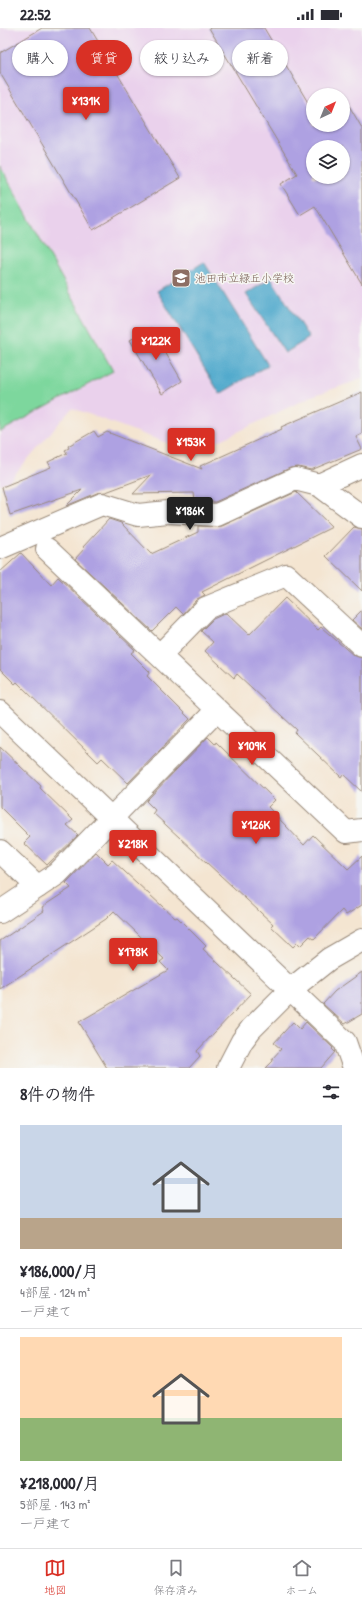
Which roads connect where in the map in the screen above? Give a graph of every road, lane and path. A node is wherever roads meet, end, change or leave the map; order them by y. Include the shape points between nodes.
1 (362, 465) edge
2 (319, 485) junction
3 (362, 517) edge
4 (0, 548) edge
5 (47, 548) dead end
6 (362, 646) edge
7 (160, 655) junction
8 (217, 710) junction
9 (0, 712) edge
10 (111, 819) junction
11 (362, 830) edge
12 (0, 851) edge
13 (38, 887) junction
14 (0, 912) edge
15 (362, 940) edge
16 (290, 990) junction
17 (228, 1068) edge
18 (354, 1068) edge

1 - 2 street
2 - 3 street
2 - 4 street via 295,479 217,515 168,512 138,515 102,504
5 - 7 street
6 - 7 street via 286,575 206,608
7 - 8 street
8 - 10 street
8 - 11 street via 346,832
9 - 10 street
10 - 13 street via 57,874
10 - 16 street
12 - 13 street
13 - 14 street
15 - 16 street via 329,959
16 - 17 street via 251,1029
16 - 18 street via 345,1042

